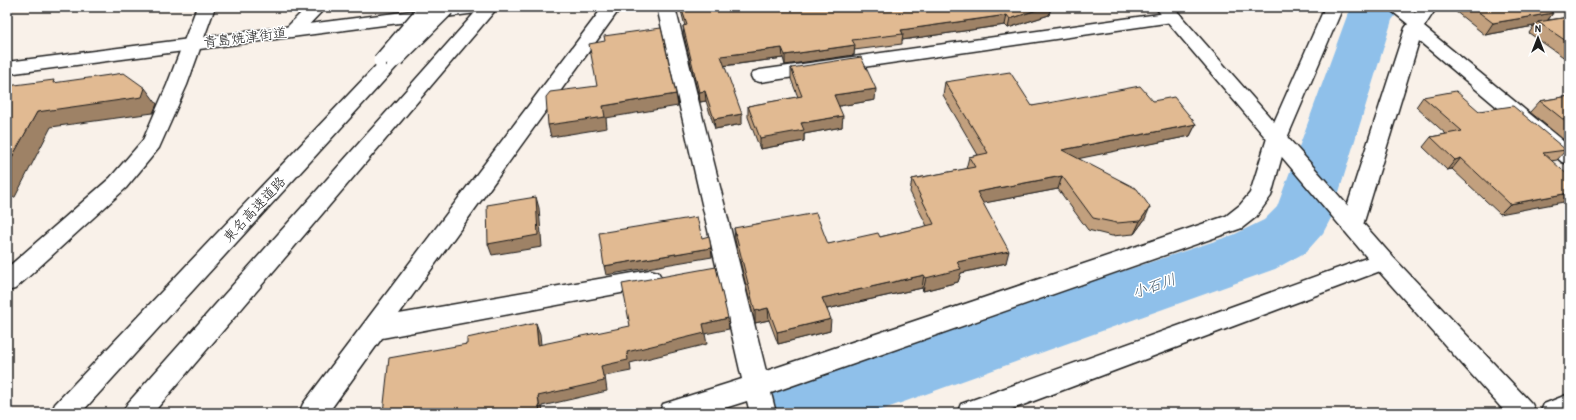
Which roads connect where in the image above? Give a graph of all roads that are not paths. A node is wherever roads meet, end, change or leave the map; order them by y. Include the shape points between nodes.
1 (206, 7) edge
2 (317, 7) edge
3 (426, 7) edge
4 (445, 7) edge
5 (484, 7) edge
6 (490, 7) edge
7 (612, 7) edge
8 (666, 7) edge
9 (1334, 7) edge
10 (1428, 7) edge
11 (1168, 12) edge
12 (1408, 18) edge
13 (293, 31) junction
14 (192, 44) junction
15 (387, 60) junction
16 (7, 68) edge
17 (760, 76) dead end
18 (1277, 138) junction
19 (1569, 157) edge
20 (1352, 225) junction
21 (1383, 261) junction
22 (728, 265) junction
23 (704, 269) edge
24 (673, 275) edge
25 (7, 282) edge
26 (374, 329) junction
27 (757, 386) junction
28 (1569, 406) edge
29 (64, 413) edge
30 (136, 413) edge
31 (312, 413) edge
32 (672, 413) edge
33 (763, 413) edge
34 (973, 413) edge
35 (1523, 413) edge
36 (1553, 413) edge

1 - 14 main road
2 - 13 main road
3 - 15 lane, bridge
4 - 15 main road, 東名高速道路, bridge
5 - 13 main road, 青島焼津街道
6 - 30 main road
7 - 26 main road
8 - 22 main road
9 - 18 main road
10 - 12 main road
11 - 17 main road
11 - 18 main road
12 - 19 main road
12 - 20 main road
13 - 14 main road, 青島焼津街道
14 - 16 main road, 青島焼津街道
14 - 25 main road via 152,143 138,162
15 - 29 main road, 東名高速道路
18 - 20 main road
18 - 27 main road via 1260,196 1248,211 1234,222
20 - 21 main road
21 - 34 main road
21 - 35 main road
22 - 23 main road
22 - 27 main road
24 - 26 main road
26 - 31 main road
27 - 32 main road
27 - 33 main road
28 - 36 main road

